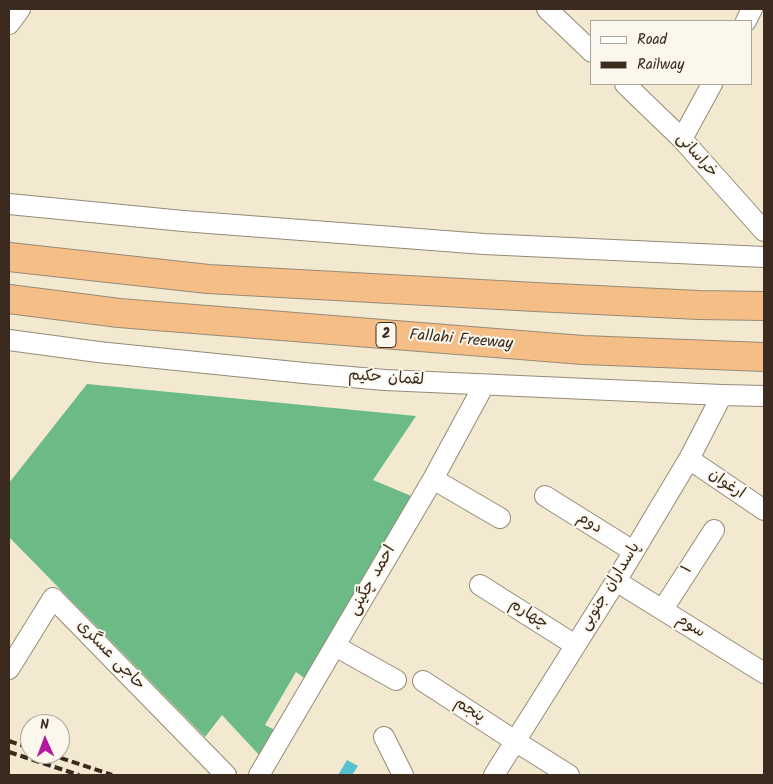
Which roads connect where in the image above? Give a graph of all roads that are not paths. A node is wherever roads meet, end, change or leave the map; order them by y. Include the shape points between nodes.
1 (20, 9) edge
2 (547, 9) edge
3 (9, 24) edge
4 (590, 50) edge
5 (626, 85) edge
6 (711, 85) edge
7 (682, 139) junction
8 (9, 204) edge
9 (764, 231) edge
10 (9, 257) edge
11 (764, 257) edge
12 (9, 299) edge
13 (764, 306) edge
14 (9, 340) edge
15 (764, 357) edge
16 (484, 385) junction
17 (722, 395) junction
18 (764, 396) edge
19 (689, 459) junction
20 (433, 479) junction
21 (545, 496) dead end
22 (764, 510) edge
23 (500, 518) dead end
24 (714, 530) dead end
25 (633, 551) junction
26 (616, 581) junction
27 (480, 584) dead end
28 (663, 610) junction
29 (575, 645) junction
30 (335, 646) junction
31 (9, 669) edge
32 (764, 673) edge
33 (396, 680) dead end
34 (423, 680) dead end
35 (384, 737) dead end
36 (515, 741) junction
37 (226, 775) edge
38 (259, 775) edge
39 (403, 775) edge
40 (494, 775) edge
41 (569, 775) edge

1 - 3 street
2 - 4 street
5 - 7 street, خراسانی
6 - 7 street
7 - 9 street, خراسانی
8 - 11 street via 484,244
10 - 13 highway via 208,279 535,298
12 - 15 highway, Fallahi Freeway / 2 via 119,313 583,350
14 - 16 street, لقمان حکیم via 304,373
16 - 17 street, لقمان حکیم
16 - 20 street, احمد چگینی
17 - 18 street, لقمان حکیم
17 - 19 street, پاسداران جنوبی
19 - 22 street, ارغوان
19 - 25 street, پاسداران جنوبی
20 - 23 street
20 - 30 street, احمد چگینی
21 - 25 street, دوم
24 - 28 street, ۱
25 - 26 street, پاسداران جنوبی
26 - 28 street, سوم
26 - 29 street, پاسداران جنوبی
27 - 29 street, چهارم
28 - 32 street, سوم
29 - 36 street, پاسداران جنوبی
30 - 33 street
30 - 38 street, احمد چگینی
31 - 37 street, حاجی عسگری via 53,598
34 - 36 street, پنجم
35 - 39 street
36 - 40 street, پاسداران جنوبی
36 - 41 street, پنجم

